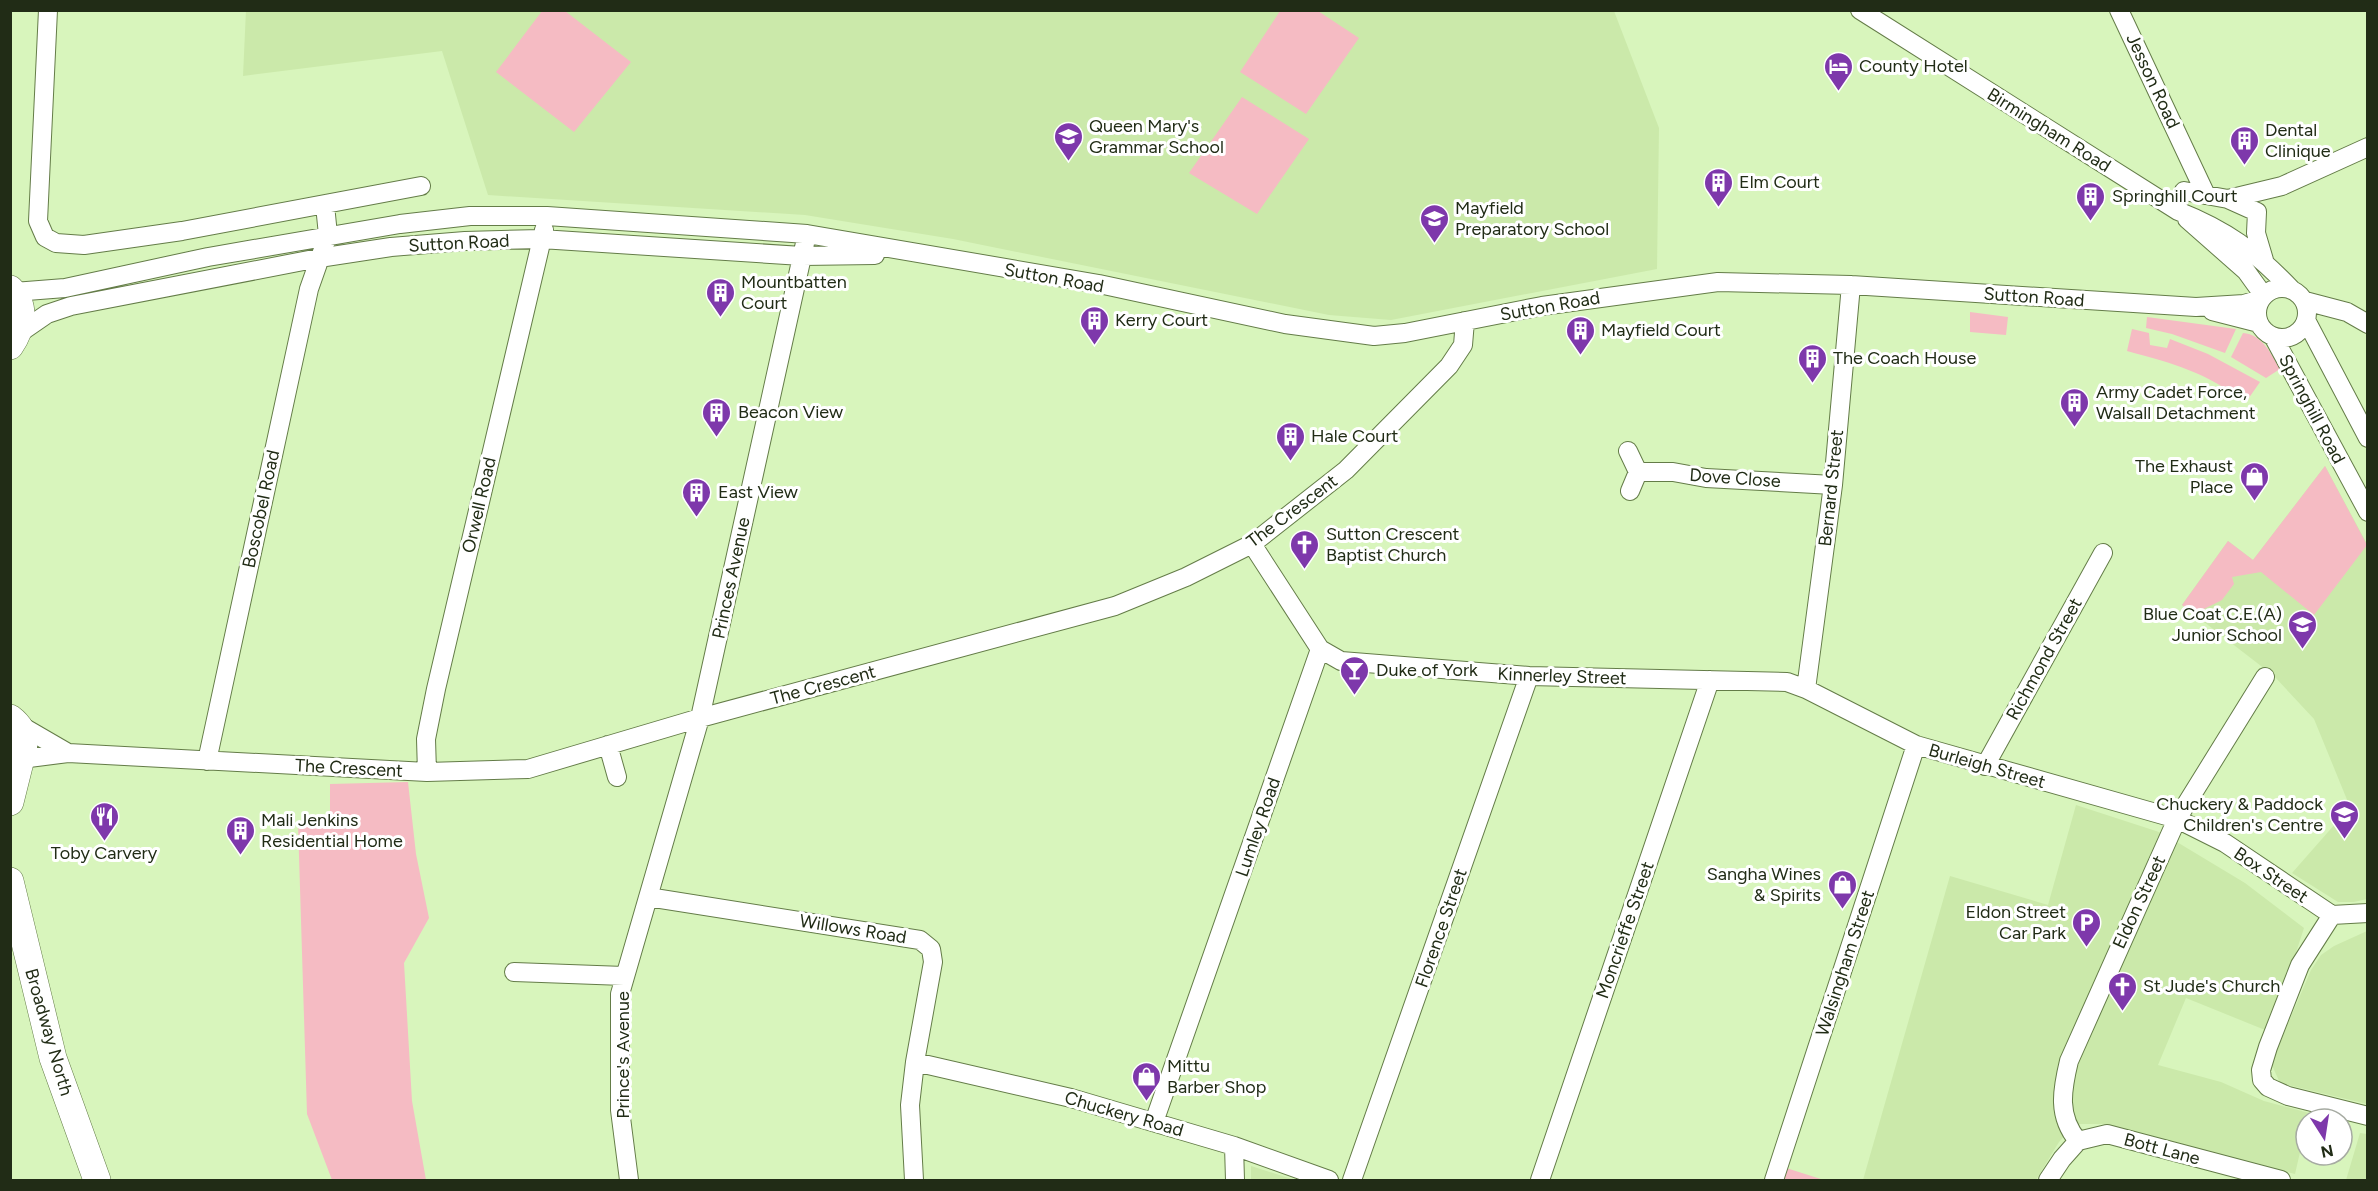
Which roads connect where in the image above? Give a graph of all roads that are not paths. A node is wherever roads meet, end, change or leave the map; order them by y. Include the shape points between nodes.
1 (48, 10) edge
2 (1860, 10) edge
3 (2119, 10) edge
4 (2367, 147) edge
5 (2186, 152) junction
6 (421, 186) dead end
7 (2282, 186) junction
8 (2184, 191) junction
9 (2206, 195) junction
10 (2228, 200) junction
11 (325, 205) junction
12 (2178, 211) junction
13 (2257, 212) junction
14 (547, 216) junction
15 (807, 234) junction
16 (328, 235) junction
17 (541, 239) junction
18 (912, 254) junction
19 (802, 256) junction
20 (319, 258) junction
21 (2264, 260) junction
22 (1851, 285) junction
23 (12, 290) edge
24 (2298, 295) junction
25 (2263, 298) junction
26 (2196, 307) junction
27 (1465, 321) junction
28 (2307, 322) junction
29 (2259, 323) junction
30 (2367, 324) edge
31 (2274, 338) junction
32 (13, 342) edge
33 (2367, 438) edge
34 (1628, 451) dead end
35 (1638, 472) junction
36 (1833, 485) junction
37 (1630, 491) dead end
38 (2367, 512) edge
39 (1252, 544) junction
40 (2103, 553) dead end
41 (1320, 649) junction
42 (1529, 676) junction
43 (2265, 677) dead end
44 (1710, 680) junction
45 (1806, 689) junction
46 (700, 718) junction
47 (14, 721) edge
48 (608, 745) junction
49 (1916, 745) junction
50 (68, 753) junction
51 (207, 761) junction
52 (17, 764) edge
53 (1984, 766) junction
54 (427, 772) junction
55 (617, 777) dead end
56 (10, 802) edge
57 (2177, 819) junction
58 (10, 880) edge
59 (648, 897) junction
60 (2367, 913) edge
61 (2332, 915) junction
62 (514, 972) dead end
63 (624, 976) junction
64 (915, 1062) junction
65 (2367, 1116) edge
66 (1154, 1122) junction
67 (2078, 1141) junction
68 (1234, 1146) junction
69 (97, 1180) edge
70 (629, 1180) edge
71 (914, 1180) edge
72 (1235, 1180) edge
73 (1329, 1180) edge
74 (1352, 1180) edge
75 (1540, 1180) edge
76 (1774, 1180) edge
77 (2048, 1180) edge
78 (2277, 1180) edge

1 - 11 street via 38,221 45,237 56,243 84,246
2 - 12 street, Birmingham Road
3 - 5 street, Jesson Road
4 - 7 street
5 - 8 street, Jesson Road
5 - 9 street, Jesson Road
6 - 11 street
7 - 10 street
7 - 13 street
8 - 9 street
8 - 12 street, Jesson Road via 2175,197
9 - 10 street
10 - 13 street
11 - 16 street
12 - 21 street, Birmingham Road via 2215,226
12 - 25 street, Birmingham Road via 2246,271
13 - 21 street via 2256,233
14 - 15 street, Sutton Road
14 - 16 street, Sutton Road via 470,216
14 - 17 street, Orwell Road
15 - 18 street, Sutton Road
15 - 19 street, Princes Avenue
16 - 20 street, Boscobel Road
16 - 23 street, Sutton Road via 65,288
17 - 19 street, Sutton Road
17 - 20 street, Sutton Road via 390,247
17 - 54 street, Orwell Road via 436,689 426,739
18 - 19 street, Sutton Road
18 - 27 street, Sutton Road via 1100,285 1343,334 1406,333
19 - 46 street, Princes Avenue
20 - 32 street, Sutton Road via 71,306 47,314
20 - 51 street, Boscobel Road via 306,300
21 - 24 street, Birmingham Road
22 - 26 street, Sutton Road
22 - 27 street, Sutton Road via 1718,282 1588,299
22 - 36 street, Bernard Street
23 - 32 highway via 22,318
24 - 25 street via 2276,289
24 - 28 street via 2308,312
24 - 30 street via 2347,312
25 - 26 street, Sutton Road via 2244,304
25 - 29 street via 2257,315
26 - 29 street, Sutton Road
27 - 39 street, The Crescent via 1463,345 1426,391 1346,470
28 - 31 street via 2292,337
28 - 33 street, Springhill Road
29 - 31 street
31 - 38 street, Springhill Road
34 - 35 street
35 - 36 street, Dove Close
35 - 37 street
36 - 45 street, Bernard Street
39 - 41 street
39 - 46 street, The Crescent via 1186,578 1115,606
40 - 53 street, Richmond Street
41 - 42 street, Kinnerley Street via 1341,661
41 - 66 street, Lumley Road
42 - 44 street, Kinnerley Street
42 - 74 street, Florence Street
43 - 57 street, Eldon Street
44 - 45 street, Kinnerley Street via 1787,682
44 - 75 street, Moncrieffe Street
45 - 49 street, Burleigh Street
46 - 48 street, The Crescent
46 - 59 street, Princes Avenue
47 - 50 street, The Crescent
47 - 52 highway via 25,743
48 - 54 street, The Crescent via 528,769
48 - 55 street
49 - 53 street, Burleigh Street
49 - 76 street, Walsingham Street
50 - 51 street, The Crescent
50 - 52 street, The Crescent
51 - 54 street, The Crescent
52 - 56 highway
53 - 57 street, Burleigh Street
57 - 61 street, Box Street via 2224,843
57 - 67 street, Eldon Street via 2069,1061 2062,1091 2063,1112
58 - 69 highway, Broadway North via 53,1058
59 - 63 street, Prince's Avenue
59 - 64 street, Willows Road via 920,940 931,949 933,962
60 - 61 street
61 - 65 street via 2300,965 2261,1070 2262,1080 2288,1096
62 - 63 street
63 - 70 street, Prince's Avenue via 620,994 620,1110
64 - 66 street, Chuckery Road via 1071,1098
64 - 71 street, Willows Road via 910,1105
66 - 68 street, Chuckery Road
67 - 77 street
67 - 78 street, Bott Lane via 2107,1134
68 - 72 street
68 - 73 street, Chuckery Road

